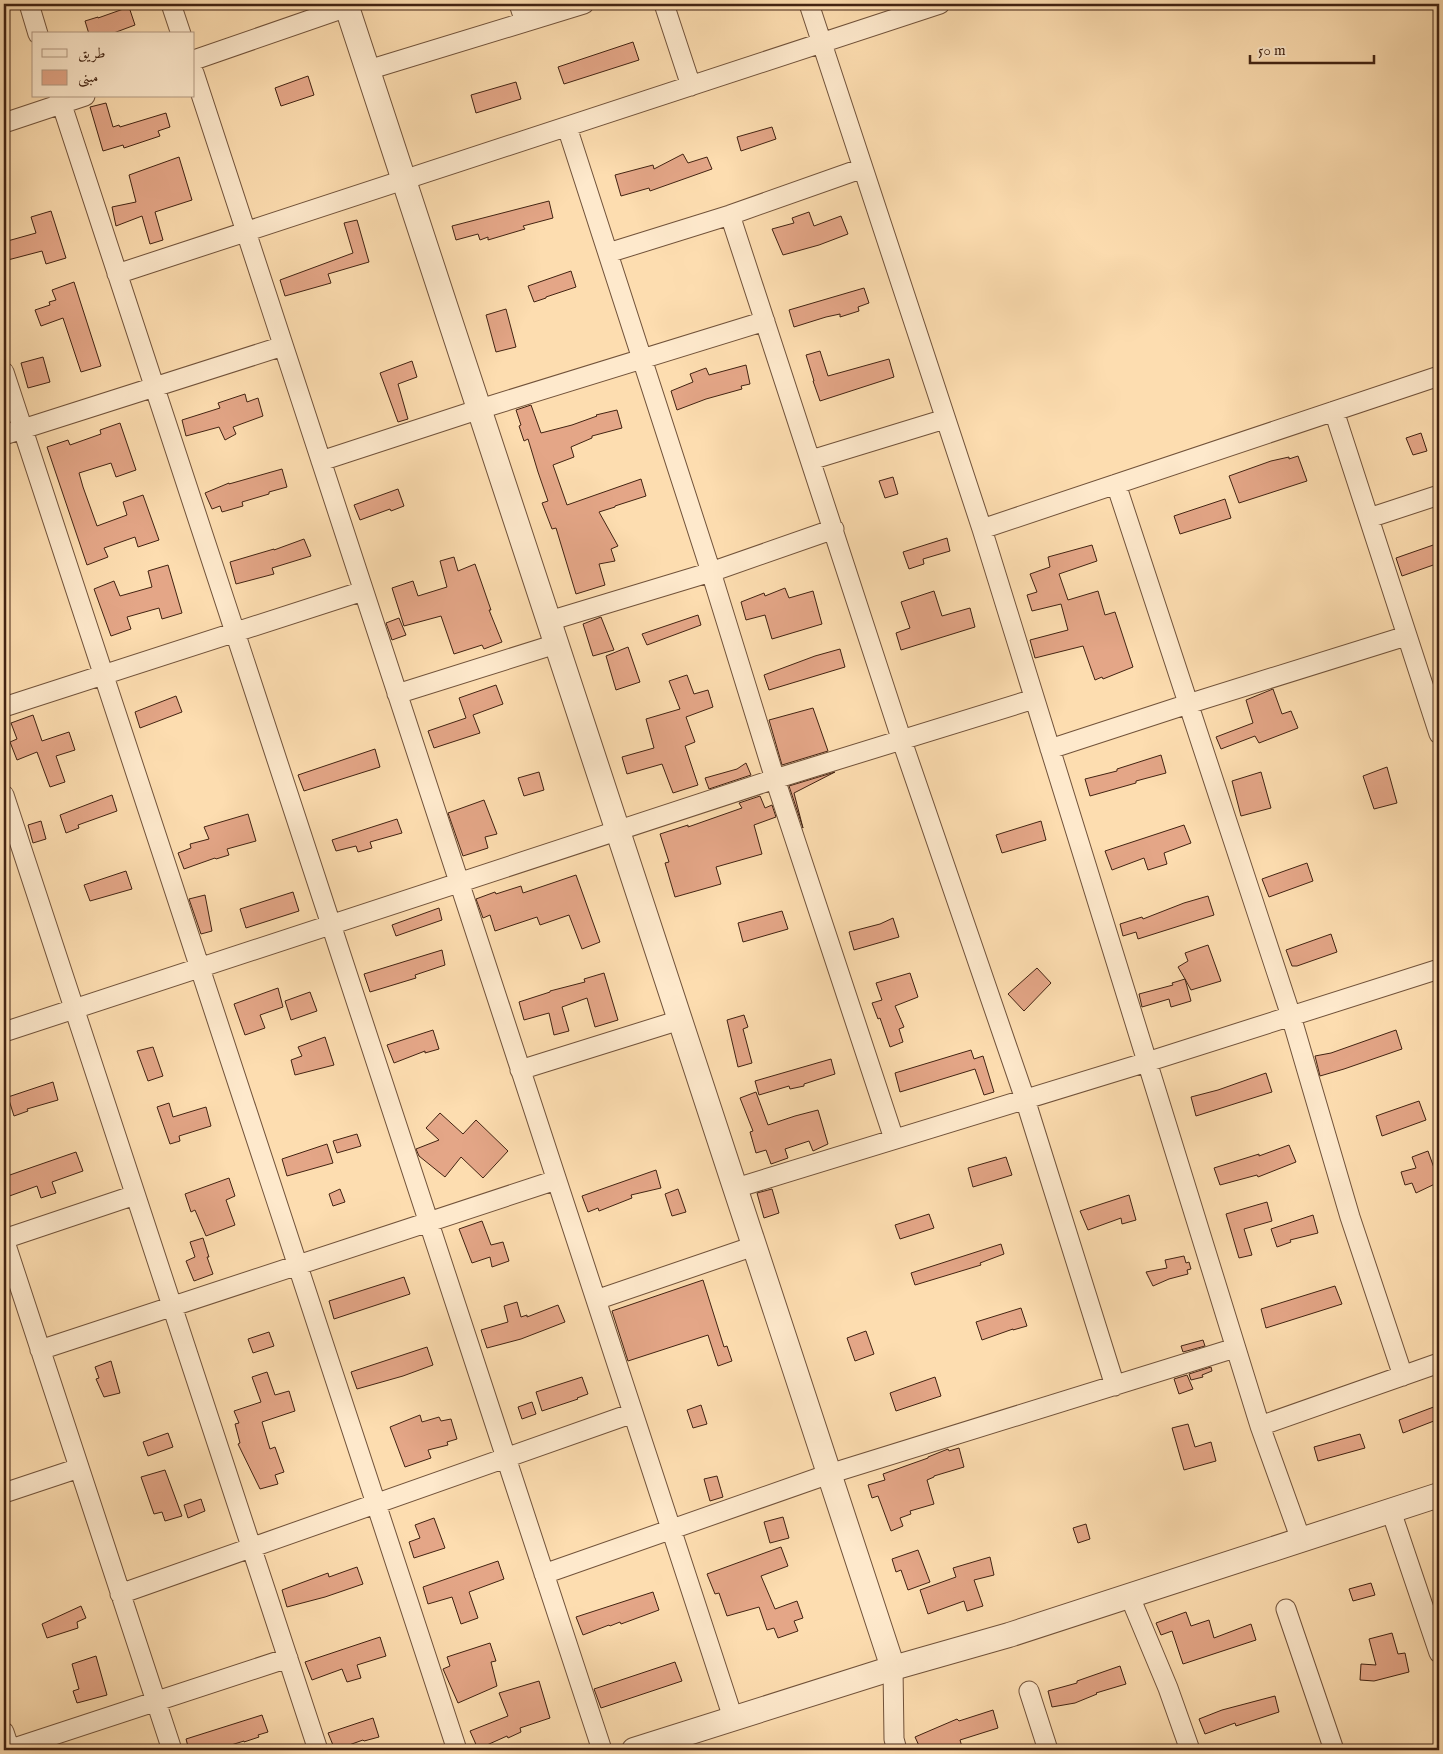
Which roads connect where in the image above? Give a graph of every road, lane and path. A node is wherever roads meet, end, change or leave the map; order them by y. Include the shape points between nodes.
1 (28, 4) edge
2 (171, 4) edge
3 (520, 4) edge
4 (584, 4) edge
5 (664, 4) edge
6 (809, 4) edge
7 (940, 4) edge
8 (347, 5) edge
9 (525, 22) junction
10 (37, 32) edge
11 (180, 32) edge
12 (822, 43) junction
13 (195, 60) edge
14 (368, 70) junction
15 (195, 76) edge
16 (691, 86) junction
17 (60, 100) edge
18 (4, 123) edge
19 (567, 127) junction
20 (863, 168) junction
21 (405, 179) junction
22 (730, 214) junction
23 (246, 232) junction
24 (608, 253) junction
25 (117, 274) junction
26 (765, 321) junction
27 (283, 346) junction
28 (642, 360) junction
29 (4, 372) edge
30 (1439, 376) edge
31 (155, 387) junction
32 (480, 409) junction
33 (1334, 411) junction
34 (945, 420) junction
35 (23, 429) junction
36 (4, 435) edge
37 (811, 460) junction
38 (321, 461) junction
39 (1116, 484) junction
40 (1439, 495) edge
41 (1369, 518) junction
42 (982, 529) junction
43 (834, 530) junction
44 (711, 572) junction
45 (363, 591) junction
46 (549, 621) junction
47 (235, 632) junction
48 (1406, 636) junction
49 (556, 644) junction
50 (104, 675) junction
51 (397, 694) junction
52 (1034, 699) junction
53 (1188, 704) junction
54 (4, 707) edge
55 (1439, 734) edge
56 (902, 741) junction
57 (1050, 749) junction
58 (775, 779) junction
59 (4, 795) edge
60 (9, 827) edge
61 (618, 830) junction
62 (459, 882) junction
63 (331, 924) junction
64 (200, 968) junction
65 (1439, 969) edge
66 (74, 1009) junction
67 (1291, 1016) junction
68 (680, 1020) junction
69 (4, 1032) edge
70 (1147, 1062) junction
71 (520, 1070) junction
72 (1025, 1099) junction
73 (894, 1140) junction
74 (556, 1180) junction
75 (736, 1188) junction
76 (135, 1195) junction
77 (429, 1222) junction
78 (4, 1239) edge
79 (754, 1246) junction
80 (298, 1266) junction
81 (596, 1300) junction
82 (172, 1307) junction
83 (1235, 1348) junction
84 (40, 1350) junction
85 (1439, 1363) edge
86 (1403, 1376) junction
87 (1115, 1386) junction
88 (633, 1413) junction
89 (1260, 1426) junction
90 (506, 1458) junction
91 (79, 1468) junction
92 (828, 1474) junction
93 (4, 1493) edge
94 (1439, 1495) edge
95 (376, 1504) junction
96 (1391, 1511) junction
97 (671, 1530) junction
98 (1301, 1540) junction
99 (251, 1548) junction
100 (544, 1574) junction
101 (120, 1594) junction
102 (1130, 1597) junction
103 (1286, 1609) dead end
104 (1439, 1653) edge
105 (288, 1658) junction
106 (893, 1668) junction
107 (1029, 1691) dead end
108 (156, 1702) junction
109 (733, 1718) junction
110 (4, 1732) edge
111 (893, 1746) edge
112 (9, 1750) edge
113 (172, 1750) edge
114 (318, 1750) edge
115 (457, 1750) edge
116 (602, 1750) edge
117 (634, 1750) edge
118 (1048, 1750) edge
119 (1190, 1750) edge
120 (1334, 1750) edge

1 - 10 street
2 - 11 street
3 - 9 street
4 - 9 street
5 - 16 street
6 - 12 street
7 - 12 street
8 - 13 street
8 - 14 street
9 - 14 street
12 - 16 street
12 - 20 street
14 - 21 street
15 - 23 street
16 - 19 street
17 - 18 street
17 - 25 street
19 - 21 street
19 - 24 street
20 - 22 street
20 - 34 street
21 - 23 street
21 - 32 street
22 - 24 street
22 - 26 street
23 - 25 street
23 - 27 street
24 - 28 street
25 - 31 street
26 - 28 street
26 - 37 street
27 - 31 street
27 - 38 street
28 - 32 street
28 - 44 street
29 - 35 street
30 - 33 street
31 - 35 street
31 - 47 street
32 - 38 street
32 - 46 street
33 - 39 street
33 - 41 street
34 - 37 street
34 - 42 street
35 - 36 street
35 - 50 street
37 - 43 street
38 - 45 street
39 - 42 street
39 - 53 street
40 - 41 street
41 - 48 street
42 - 52 street
43 - 44 street
43 - 56 street
44 - 46 street
44 - 58 street
45 - 47 street
45 - 51 street
46 - 49 street
47 - 50 street
47 - 63 street
48 - 53 street
48 - 55 street
49 - 51 street
49 - 61 street
50 - 54 street
50 - 64 street
51 - 62 street
52 - 56 street
52 - 57 street
53 - 57 street
53 - 67 street
56 - 58 street
56 - 72 street
57 - 70 street
58 - 61 street
58 - 73 street
59 - 60 street
60 - 66 street
61 - 62 street
61 - 68 street
62 - 63 street
62 - 71 street
63 - 64 street
63 - 77 street
64 - 66 street
64 - 80 street
65 - 67 street
66 - 69 street
66 - 76 street
67 - 70 street
67 - 86 street via 1350,1217
68 - 71 street
68 - 75 street
70 - 72 street
70 - 83 street
71 - 74 street
72 - 73 street
72 - 87 street
73 - 75 street
74 - 77 street
74 - 81 street
75 - 79 street
76 - 78 street
76 - 82 street
77 - 80 street
77 - 90 street
78 - 84 street
79 - 81 street
79 - 92 street
80 - 82 street
80 - 95 street
81 - 88 street
82 - 84 street
82 - 99 street
83 - 87 street
83 - 89 street
84 - 91 street
85 - 86 street
86 - 89 street
87 - 92 street
88 - 90 street
88 - 97 street
89 - 98 street
90 - 95 street
90 - 100 street
91 - 93 street
91 - 101 street
92 - 97 street
92 - 106 street
94 - 96 street
95 - 99 street
95 - 115 street
96 - 98 street
96 - 104 street
97 - 100 street
97 - 109 street
98 - 102 street
99 - 101 street
99 - 105 street
100 - 116 street
101 - 108 street
102 - 106 street
102 - 119 street
103 - 120 street
105 - 108 street
105 - 114 street
106 - 109 street
106 - 111 street
107 - 118 street
108 - 112 street
108 - 113 street
109 - 117 street
110 - 112 street

